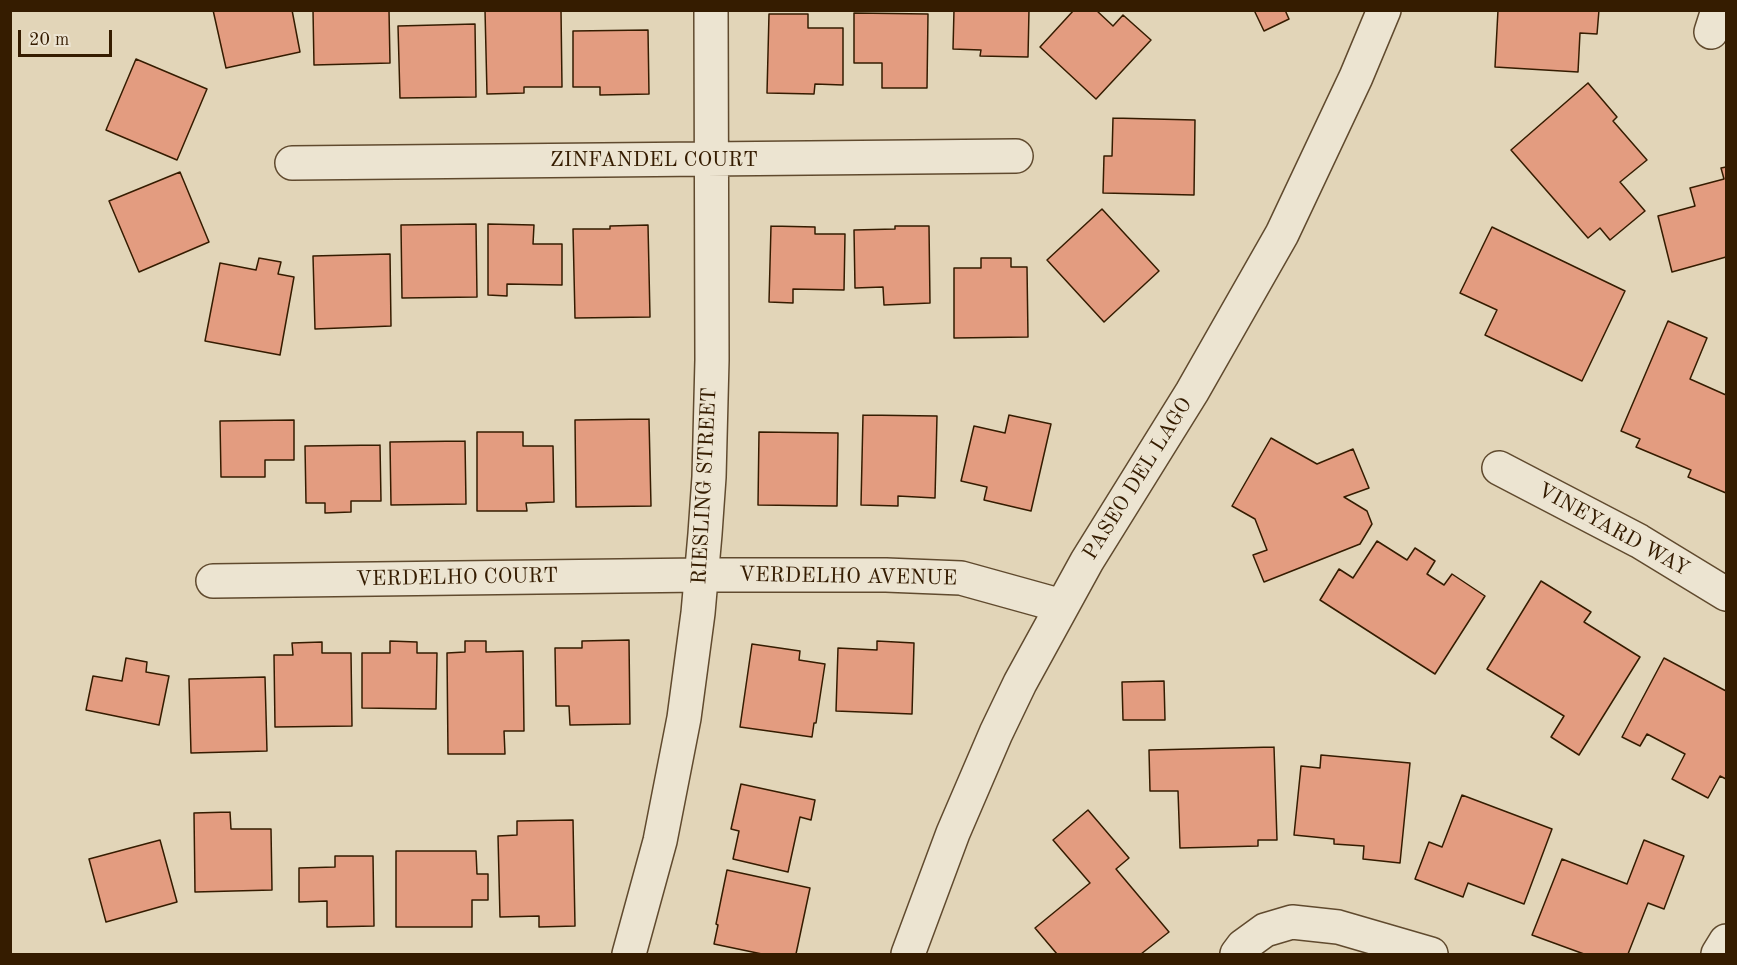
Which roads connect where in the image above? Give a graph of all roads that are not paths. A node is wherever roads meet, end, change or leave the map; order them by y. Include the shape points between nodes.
1 (711, 10) edge
2 (1384, 10) edge
3 (1016, 156) dead end
4 (711, 159) junction
5 (292, 163) dead end
6 (1499, 468) dead end
7 (701, 575) junction
8 (213, 581) dead end
9 (1726, 594) edge
10 (1062, 606) junction
11 (1726, 941) edge
12 (629, 954) edge
13 (908, 954) edge
14 (1237, 954) edge
15 (1431, 954) edge
16 (1718, 954) edge

1 - 4 street, RIESLING STREET
2 - 10 street, PASEO DEL LAGO via 1328,138 1276,243 1192,392
3 - 4 street, ZINFANDEL COURT
4 - 5 street, ZINFANDEL COURT
4 - 7 street, RIESLING STREET via 712,360
6 - 9 street, VINEYARD WAY via 1639,541
7 - 8 street, VERDELHO COURT
7 - 10 street, VERDELHO AVENUE via 961,578
7 - 12 street, RIESLING STREET via 682,729 660,841
10 - 13 street, PASEO DEL LAGO via 1020,683 975,780
11 - 16 street
14 - 15 street via 1265,930 1292,922 1338,927

